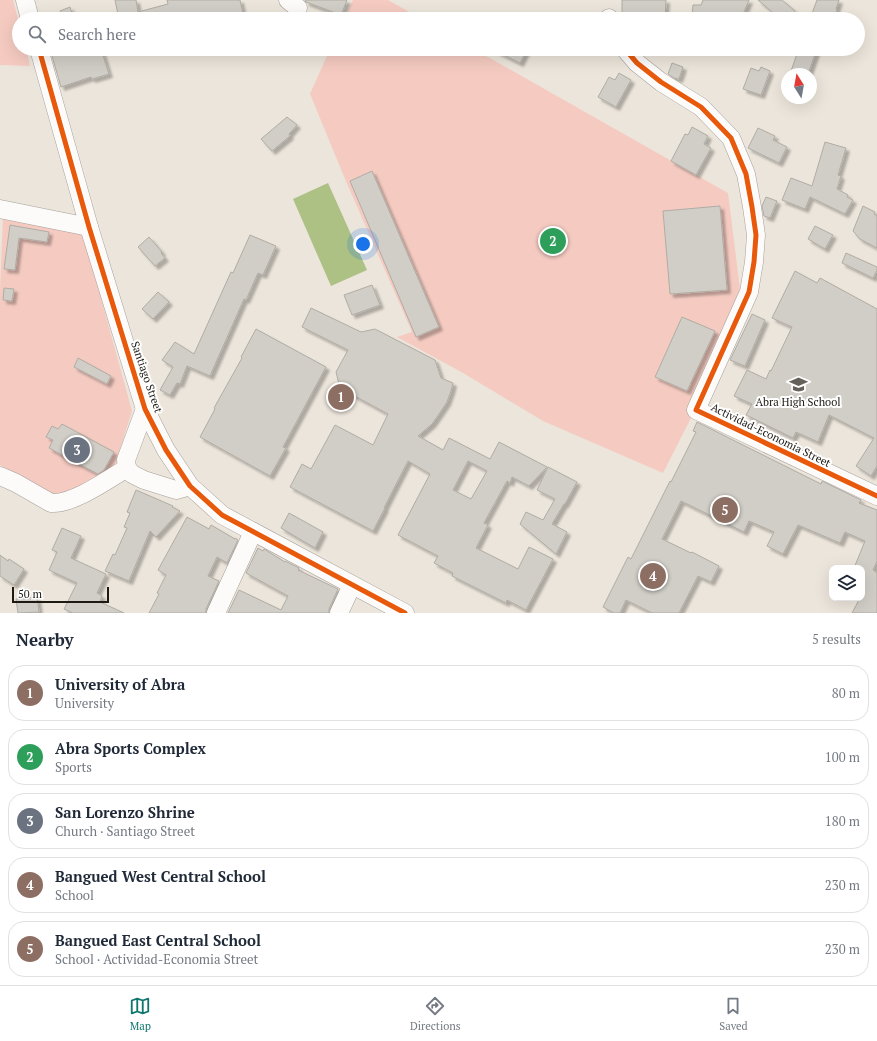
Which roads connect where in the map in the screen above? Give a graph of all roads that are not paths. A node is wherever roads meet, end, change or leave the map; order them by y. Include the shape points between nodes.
1 (25, 0) edge
2 (28, 12) edge
3 (41, 56) edge
4 (631, 56) edge
5 (0, 209) edge
6 (89, 227) junction
7 (145, 409) junction
8 (127, 468) junction
9 (0, 476) edge
10 (190, 486) junction
11 (877, 496) edge
12 (253, 532) junction
13 (352, 584) junction
14 (216, 613) edge
15 (339, 613) edge
16 (405, 613) edge

1 - 2 street
3 - 6 street, Santiago Street
4 - 11 street, Actividad-Economia Street via 662,82 701,107 731,138 746,174 756,235 750,292 696,410
5 - 6 street
6 - 7 street, Santiago Street
7 - 8 street via 126,460
7 - 10 street, Santiago Street via 166,450
8 - 9 street via 84,493 56,503 51,503
8 - 10 street via 132,474 144,480 176,490
10 - 12 street, Santiago Street via 222,515
12 - 13 street, Santiago Street
12 - 14 street
13 - 15 street
13 - 16 street, Santiago Street

